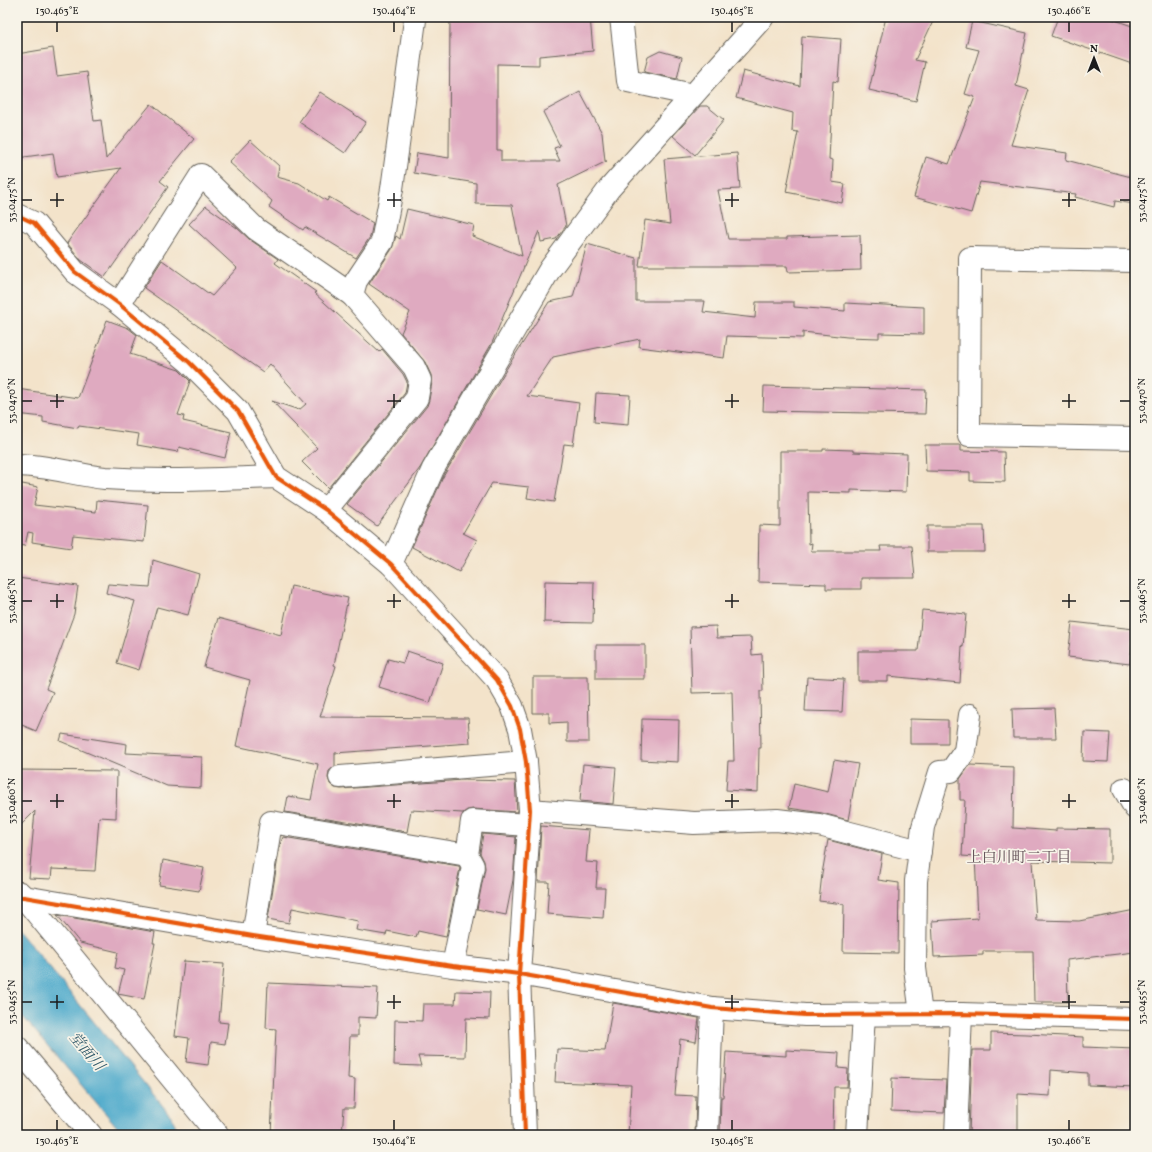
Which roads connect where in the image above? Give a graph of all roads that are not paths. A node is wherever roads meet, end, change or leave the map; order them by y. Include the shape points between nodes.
1 (414, 17) edge
2 (621, 17) edge
3 (763, 17) edge
4 (693, 95) junction
5 (17, 215) edge
6 (1135, 260) edge
7 (352, 295) junction
8 (120, 304) junction
9 (1135, 438) edge
10 (17, 465) edge
11 (276, 477) junction
12 (326, 510) junction
13 (391, 564) junction
14 (970, 715) dead end
15 (526, 762) junction
16 (340, 777) dead end
17 (1124, 789) dead end
18 (1135, 808) edge
19 (530, 818) junction
20 (920, 851) junction
21 (467, 855) junction
22 (19, 895) edge
23 (253, 936) junction
24 (453, 966) junction
25 (519, 974) junction
26 (712, 1008) junction
27 (864, 1014) junction
28 (921, 1014) junction
29 (961, 1014) junction
30 (1135, 1019) edge
31 (17, 1047) edge
32 (91, 1135) edge
33 (218, 1135) edge
34 (525, 1135) edge
35 (707, 1135) edge
36 (858, 1135) edge
37 (956, 1135) edge

1 - 7 street via 392,189 382,242 356,281
2 - 4 street via 628,81
3 - 4 street
4 - 13 street via 609,189 550,269 433,469
5 - 8 street via 34,223 75,272
6 - 9 street via 970,258 969,435
7 - 8 street via 256,229 201,175
7 - 12 street via 414,367 420,380 417,398
8 - 11 street via 189,362 238,410
10 - 11 street via 103,477 174,481
11 - 12 street
12 - 13 street
13 - 15 street via 497,680 512,706 520,729
14 - 20 street via 965,751 951,771 940,772 923,827
15 - 16 street
15 - 19 street
17 - 18 street
19 - 20 street via 694,823 778,820 819,825
19 - 21 street via 472,821
19 - 25 street
20 - 28 street via 916,881 915,968
21 - 23 street via 271,822
21 - 24 street via 473,866
22 - 23 street
22 - 33 street
23 - 24 street
24 - 25 street
25 - 26 street
25 - 34 street
26 - 27 street via 806,1015
26 - 35 street
27 - 28 street
27 - 36 street
28 - 29 street
29 - 30 street
29 - 37 street
31 - 32 street

